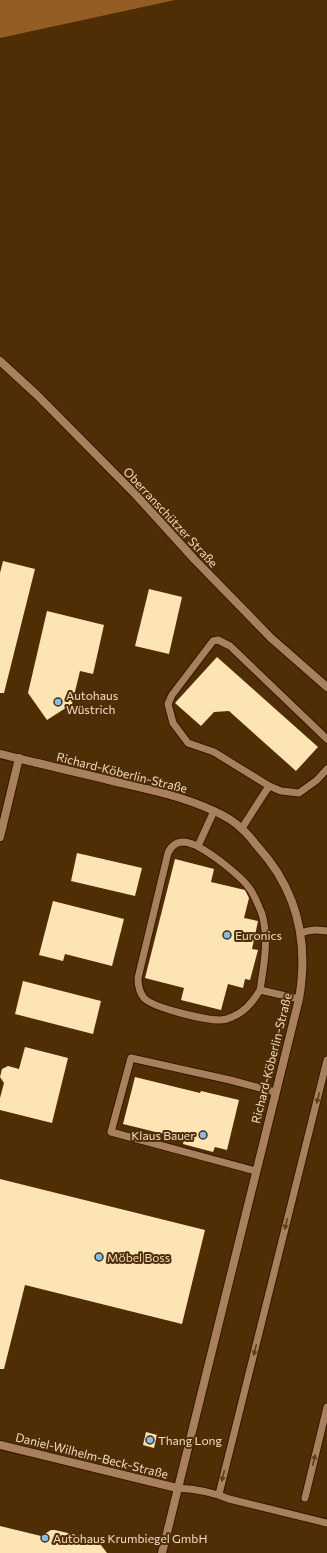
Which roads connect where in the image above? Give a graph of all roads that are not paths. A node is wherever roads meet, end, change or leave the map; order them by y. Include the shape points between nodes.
1 (0, 361) edge
2 (327, 687) edge
3 (327, 739) edge
4 (0, 754) edge
5 (19, 758) junction
6 (327, 769) edge
7 (269, 786) junction
8 (214, 811) junction
9 (242, 828) junction
10 (0, 837) edge
11 (198, 846) junction
12 (327, 931) edge
13 (301, 933) junction
14 (260, 990) junction
15 (299, 999) junction
16 (327, 1060) edge
17 (275, 1092) junction
18 (256, 1171) junction
19 (327, 1407) edge
20 (0, 1445) edge
21 (177, 1488) junction
22 (219, 1494) junction
23 (305, 1498) dead end
24 (327, 1522) edge
25 (162, 1553) edge

1 - 2 street, Oberranschützer Straße via 136,495 271,638
3 - 7 lane via 230,646 218,640 213,641 172,695 168,704 173,723 188,743 214,752
4 - 5 street, Richard-Köberlin-Straße
5 - 8 street, Richard-Köberlin-Straße via 177,796
5 - 10 street
6 - 7 lane via 299,793 281,792
7 - 9 lane
8 - 9 street, Richard-Köberlin-Straße
8 - 11 lane
9 - 13 street, Richard-Köberlin-Straße via 280,874 296,912
11 - 14 lane via 219,860 251,890 262,914 265,951
11 - 14 lane via 177,843 168,853 138,978 140,992 145,999 160,1008 221,1020 248,1007
12 - 13 lane via 313,930
13 - 15 street, Richard-Köberlin-Straße via 302,979
14 - 15 lane
15 - 17 street, Richard-Köberlin-Straße
16 -> 22 lane
17 - 18 street, Richard-Köberlin-Straße
17 - 18 lane via 131,1058 111,1132
18 - 21 street, Richard-Köberlin-Straße
23 -> 19 lane
20 - 21 street, Daniel-Wilhelm-Beck-Straße
21 - 22 lane
21 - 25 street, Richard-Köberlin-Straße
22 - 24 lane via 229,1499

